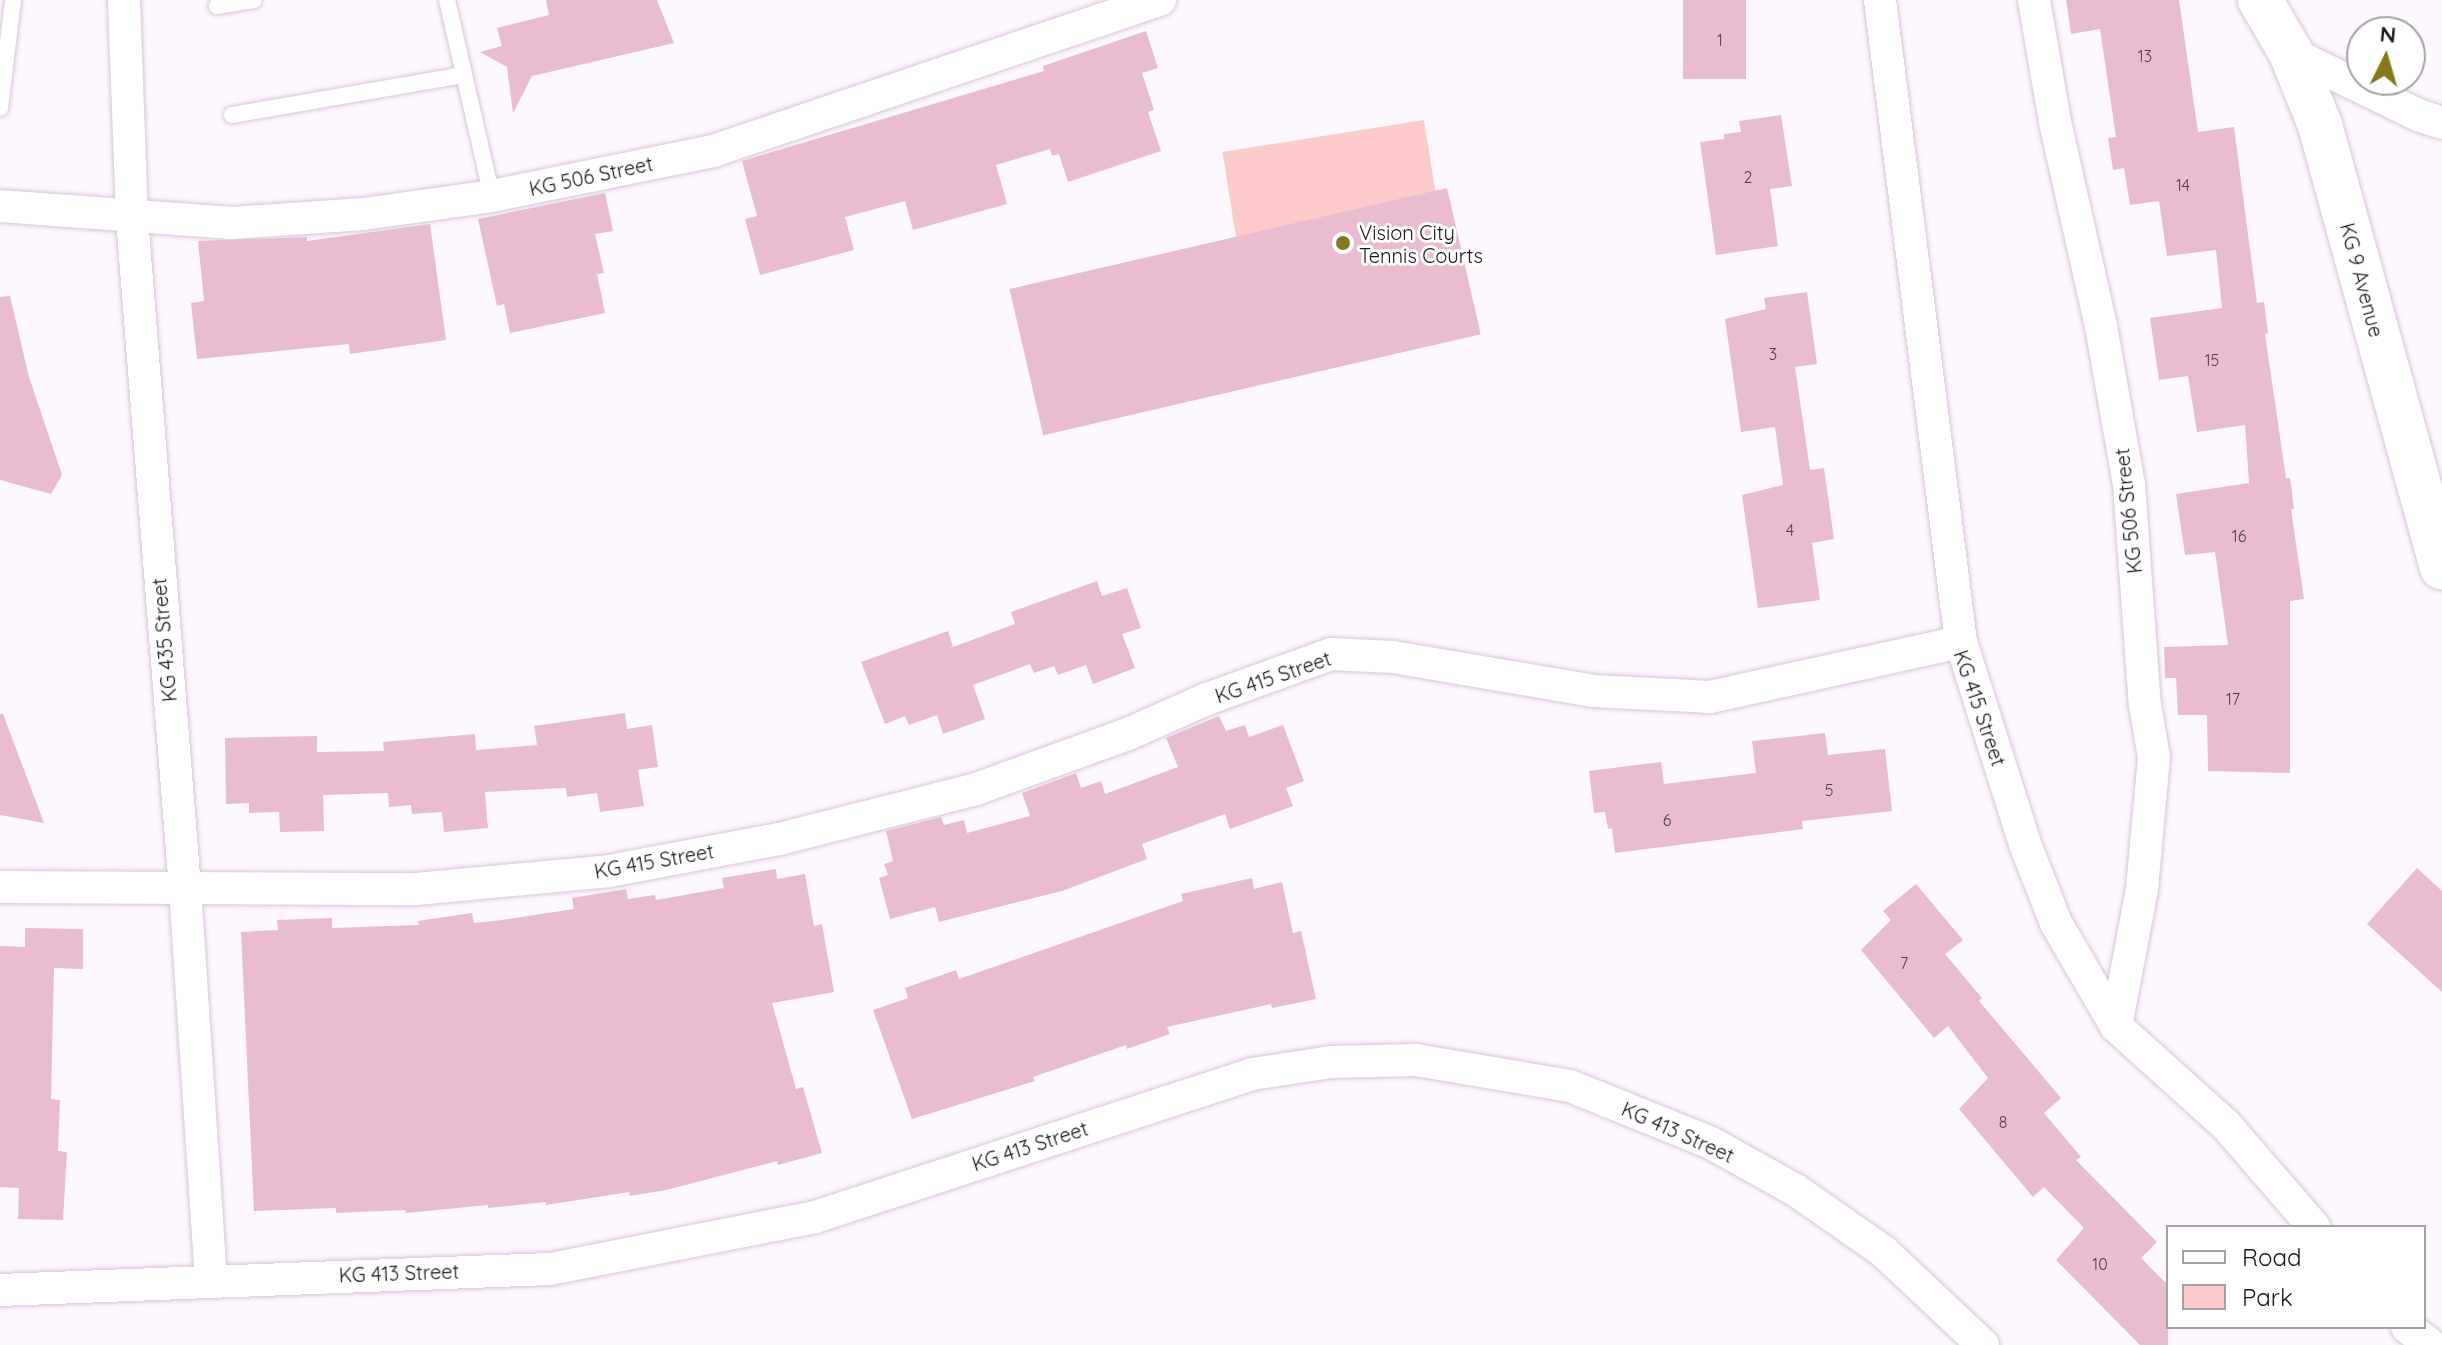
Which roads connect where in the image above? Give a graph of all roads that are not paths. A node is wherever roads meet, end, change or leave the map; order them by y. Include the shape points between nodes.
1 (13, 0) edge
2 (124, 0) edge
3 (254, 0) edge
4 (447, 0) edge
5 (1160, 0) edge
6 (1880, 0) edge
7 (2034, 0) edge
8 (2260, 0) edge
9 (217, 6) dead end
10 (2291, 53) junction
11 (464, 75) junction
12 (0, 108) edge
13 (232, 115) dead end
14 (2442, 123) edge
15 (492, 196) junction
16 (0, 206) edge
17 (132, 218) junction
18 (2442, 568) edge
19 (1961, 642) junction
20 (0, 887) edge
21 (185, 889) junction
22 (2116, 1026) junction
23 (2312, 1225) edge
24 (211, 1279) junction
25 (0, 1290) edge
26 (2410, 1329) edge
27 (1983, 1345) edge
28 (2431, 1345) edge

1 - 12 lane
2 - 17 street, KG 435 Street
3 - 9 lane
4 - 11 lane
5 - 15 street, KG 506 Street via 713,151
6 - 19 street
7 - 22 street, KG 506 Street via 2129,484 2145,705 2154,757 2142,889
8 - 10 main road, KG 9 Avenue
10 - 14 street
10 - 18 main road, KG 9 Avenue via 2320,125
11 - 13 lane
11 - 15 lane
15 - 17 street, KG 506 Street via 364,214 232,223
16 - 17 street, KG 506 Street
17 - 21 street, KG 435 Street
19 - 21 street, KG 415 Street via 1710,697 1593,691 1393,657 1331,654 976,789 779,839 609,871 416,889
19 - 22 street, KG 415 Street via 2025,844 2056,923
20 - 21 street, KG 415 Street
21 - 24 street, KG 435 Street
22 - 23 street, KG 415 Street via 2226,1125
24 - 25 street, KG 413 Street
24 - 27 street, KG 413 Street via 550,1269 815,1217 1252,1074 1331,1062 1416,1060 1570,1086 1711,1143 1797,1191 1884,1252
26 - 28 street

